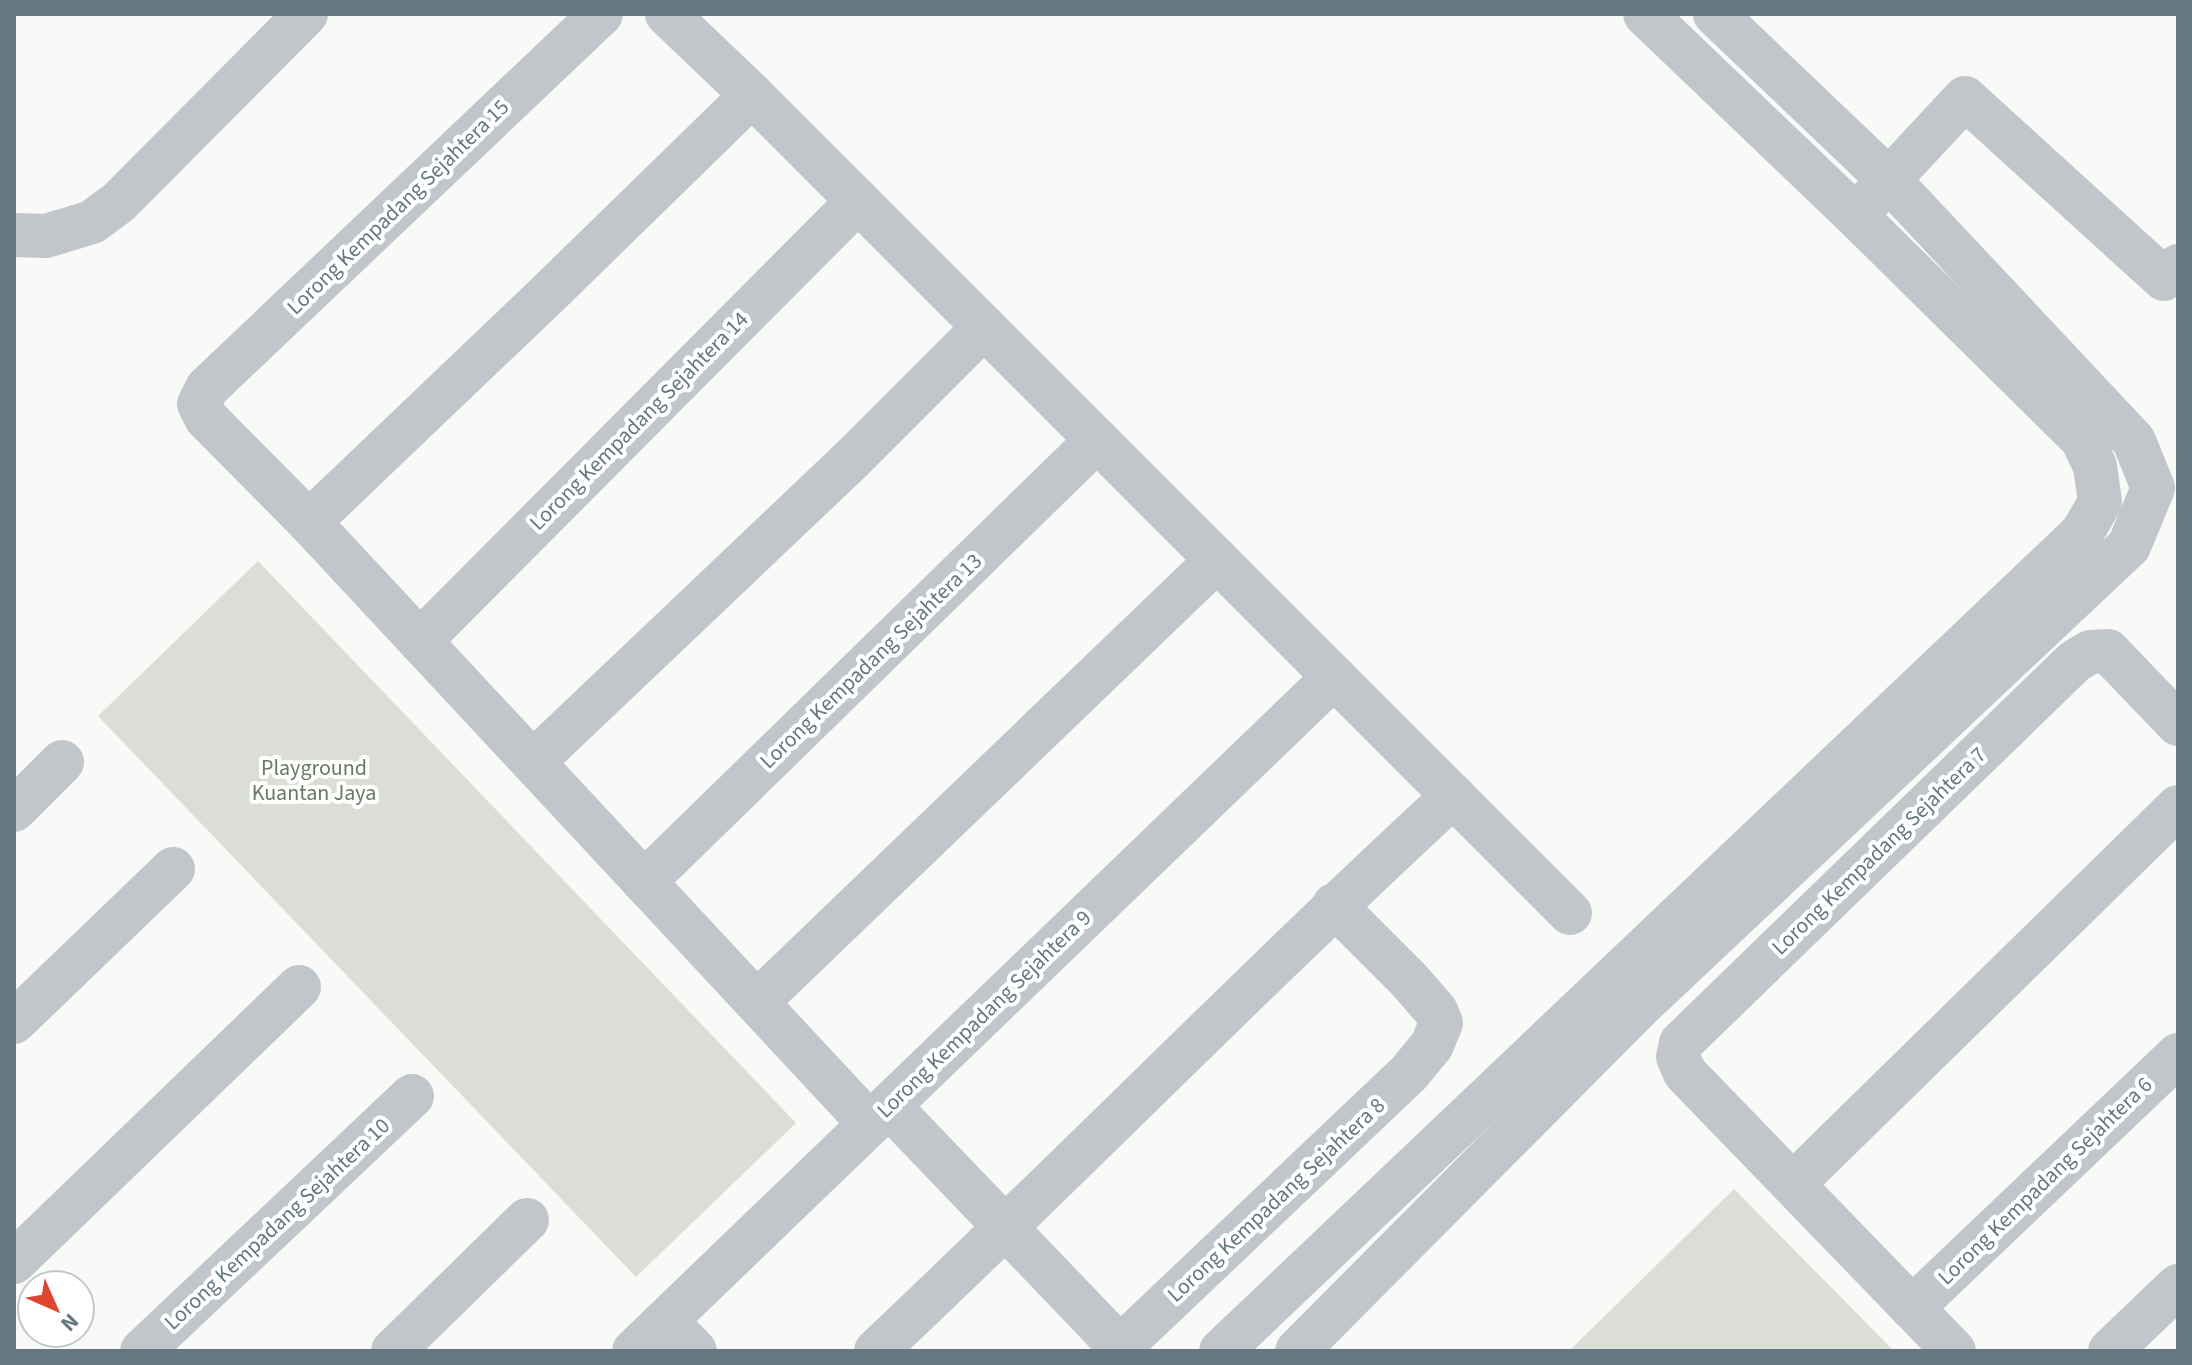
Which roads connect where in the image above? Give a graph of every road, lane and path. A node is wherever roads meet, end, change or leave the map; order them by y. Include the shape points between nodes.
1 (306, 14) edge
2 (601, 14) edge
3 (667, 14) edge
4 (1645, 14) edge
5 (1715, 14) edge
6 (752, 95) junction
7 (1888, 179) junction
8 (858, 201) junction
9 (1856, 216) junction
10 (14, 235) edge
11 (2178, 266) edge
12 (984, 327) junction
13 (1097, 440) junction
14 (309, 522) junction
15 (1217, 560) junction
16 (420, 641) junction
17 (1334, 677) junction
18 (2178, 724) edge
19 (62, 762) dead end
20 (533, 762) junction
21 (1453, 796) junction
22 (2178, 807) edge
23 (14, 810) edge
24 (173, 869) dead end
25 (644, 882) junction
26 (1334, 905) junction
27 (1570, 913) dead end
28 (299, 987) dead end
29 (757, 1002) junction
30 (14, 1022) edge
31 (2178, 1055) edge
32 (412, 1096) dead end
33 (880, 1115) junction
34 (1793, 1184) junction
35 (527, 1220) dead end
36 (1006, 1228) junction
37 (14, 1262) edge
38 (2178, 1286) edge
39 (1912, 1308) junction
40 (680, 1336) edge
41 (1118, 1349) edge
42 (142, 1351) edge
43 (393, 1351) edge
44 (634, 1351) edge
45 (876, 1351) edge
46 (1221, 1351) edge
47 (1297, 1351) edge
48 (1954, 1351) edge
49 (2110, 1351) edge

1 - 10 street via 119,202 92,222 46,236
2 - 14 street, Lorong Kempadang Sejahtera 15 via 207,388 199,404 206,418
3 - 6 street
4 - 9 street
5 - 7 street
6 - 8 street
6 - 14 street
7 - 9 street
7 - 11 street via 1965,98 2164,279
7 - 47 street via 2134,441 2153,488 2129,546 1639,1007
8 - 12 street
8 - 16 street, Lorong Kempadang Sejahtera 14
9 - 46 street via 2082,439 2095,466 2100,502 2082,533
12 - 13 street
12 - 20 street
13 - 15 street
13 - 25 street, Lorong Kempadang Sejahtera 13
14 - 16 street
15 - 17 street
15 - 29 street
16 - 20 street
17 - 21 street
17 - 33 street, Lorong Kempadang Sejahtera 9
18 - 34 street, Lorong Kempadang Sejahtera 7 via 2108,651 2090,652 2075,661 1681,1043 1678,1057 1685,1073
19 - 23 street
20 - 25 street
21 - 26 street
21 - 27 street
22 - 34 street
24 - 30 street
25 - 29 street
26 - 36 street
26 - 41 street, Lorong Kempadang Sejahtera 8 via 1436,1011 1441,1023 1432,1045 1409,1073
28 - 37 street
29 - 33 street
31 - 39 street, Lorong Kempadang Sejahtera 6
32 - 42 street, Lorong Kempadang Sejahtera 10
33 - 36 street
33 - 40 street, Lorong Kempadang Sejahtera 9
34 - 39 street
35 - 43 street
36 - 41 street
36 - 45 street
38 - 49 street
39 - 48 street
40 - 44 street, Lorong Kempadang Sejahtera 9

